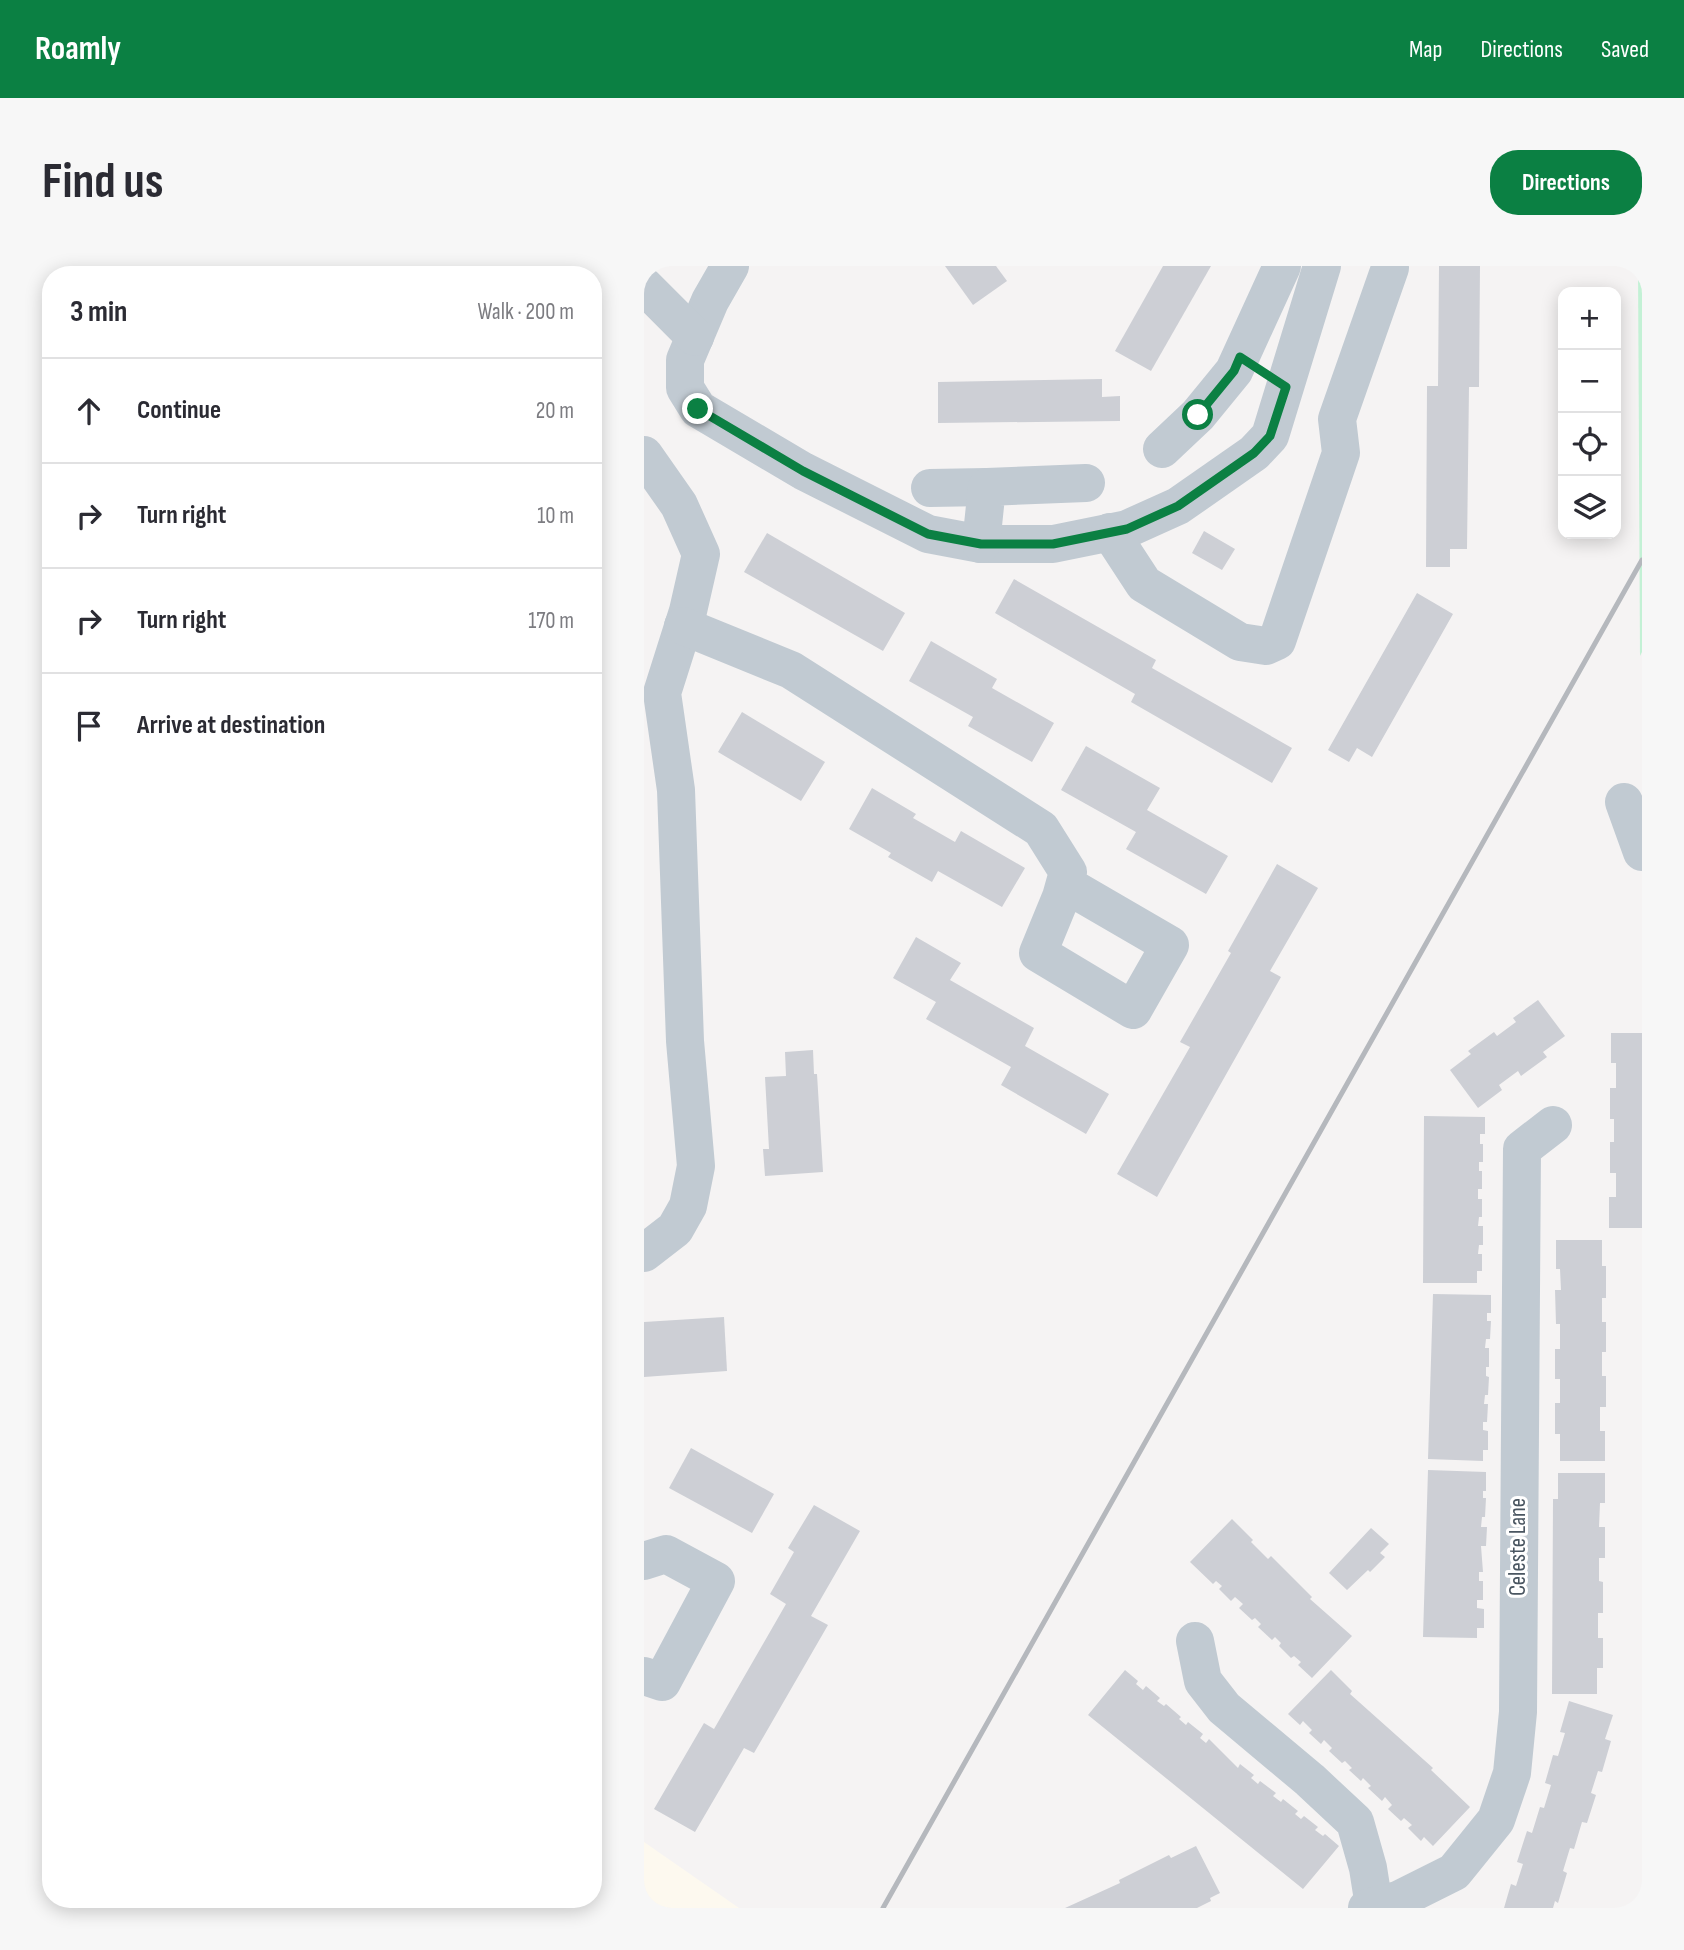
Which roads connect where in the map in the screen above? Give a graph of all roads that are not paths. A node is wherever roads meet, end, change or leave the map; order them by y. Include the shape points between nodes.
1 (730, 266) edge
2 (1282, 266) edge
3 (1322, 266) edge
4 (1390, 268) edge
5 (644, 286) edge
6 (695, 337) junction
7 (1240, 357) junction
8 (1286, 387) junction
9 (1336, 419) junction
10 (1162, 449) dead end
11 (644, 455) edge
12 (1086, 483) dead end
13 (987, 487) junction
14 (930, 488) dead end
15 (1110, 532) junction
16 (981, 544) junction
17 (683, 626) junction
18 (1623, 802) dead end
19 (1642, 852) edge
20 (1065, 884) dead end
21 (1553, 1125) dead end
22 (644, 1253) edge
23 (644, 1561) edge
24 (1195, 1641) dead end
25 (644, 1676) edge
26 (1371, 1907) edge

1 - 6 street
2 - 7 street
3 - 8 street
4 - 9 street
5 - 6 street
6 - 16 street via 685,360 685,388 698,409 803,471 928,534
7 - 8 street
7 - 10 street via 1198,415
8 - 9 street
8 - 15 street via 1270,436 1254,453 1178,506
9 - 15 street via 1341,453 1277,640 1266,646 1240,642 1144,584
11 - 17 street via 679,505 701,554
12 - 13 street
13 - 14 street
13 - 16 street
15 - 16 street via 1053,544
17 - 20 street via 791,670 1041,829 1068,872
17 - 22 street via 662,693 676,790 685,1041 696,1166 688,1206 675,1229
18 - 19 street
21 - 26 street, Celeste Lane via 1522,1149 1518,1712 1512,1773 1496,1820 1454,1872 1398,1900
23 - 25 street via 666,1554 716,1581 662,1682
24 - 26 street via 1203,1681 1224,1708 1355,1822 1368,1868

